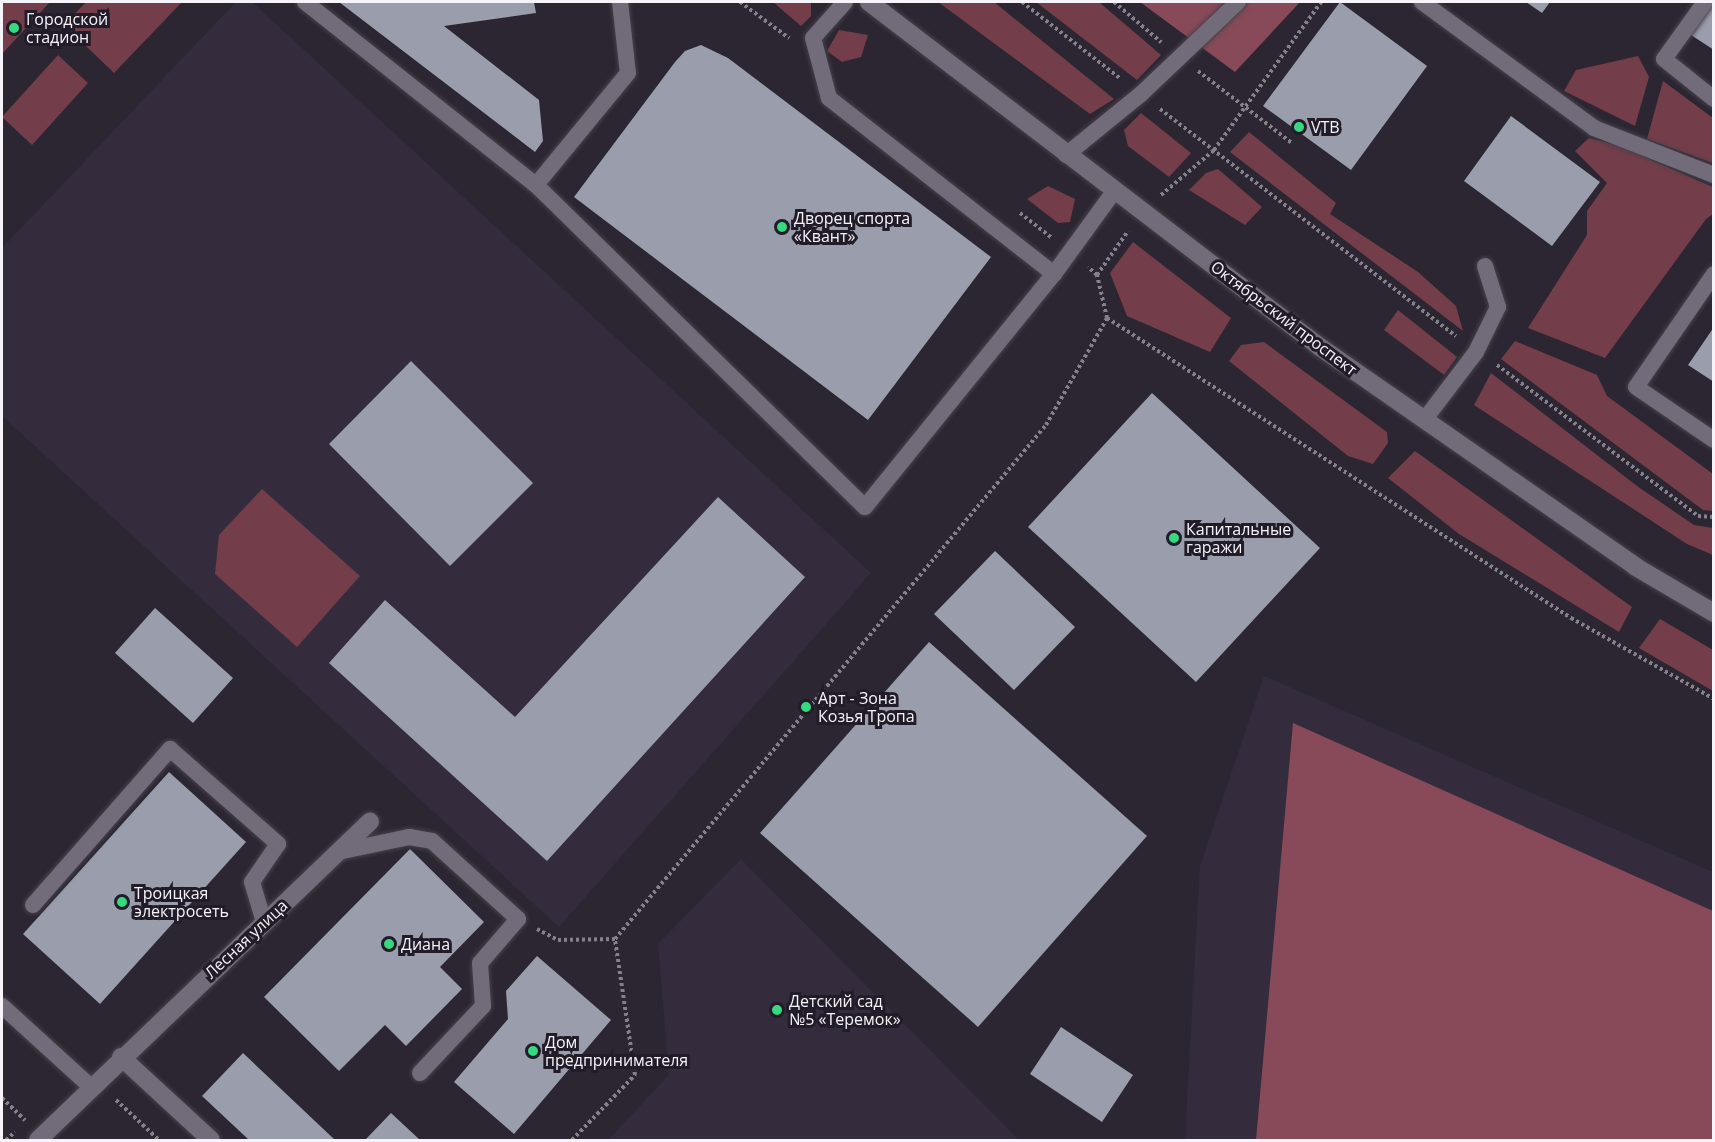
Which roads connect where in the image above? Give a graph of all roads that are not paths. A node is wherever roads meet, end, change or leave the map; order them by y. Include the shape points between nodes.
1 (305, 2) edge
2 (620, 2) edge
3 (845, 2) edge
4 (869, 2) edge
5 (1238, 2) edge
6 (1422, 2) edge
7 (1705, 2) edge
8 (1713, 99) edge
9 (1066, 155) junction
10 (1713, 175) edge
11 (537, 185) junction
12 (1115, 190) junction
13 (1485, 266) dead end
14 (1054, 274) junction
15 (1713, 274) edge
16 (1425, 419) junction
17 (1713, 440) edge
18 (1712, 611) edge
19 (370, 822) dead end
20 (338, 852) junction
21 (33, 905) dead end
22 (264, 922) junction
23 (2, 1006) edge
24 (121, 1057) junction
25 (420, 1073) dead end
26 (91, 1087) junction
27 (38, 1140) edge
28 (211, 1140) edge

1 - 11 lane
2 - 11 lane via 628,73
3 - 14 lane via 813,38 829,98
4 - 9 main road, Октябрьский проспект
5 - 9 lane via 1141,94
6 - 10 lane via 1594,128
7 - 8 lane via 1664,59
9 - 12 main road, Октябрьский проспект
11 - 14 lane via 865,507
12 - 14 lane
12 - 16 main road, Октябрьский проспект via 1320,347
13 - 16 lane via 1497,307 1476,352
15 - 17 lane via 1636,387
16 - 18 main road, Октябрьский проспект via 1636,567
19 - 20 main road, Лесная улица
20 - 22 main road, Лесная улица
20 - 25 lane via 409,837 432,842 518,919 480,963 483,1006
21 - 22 lane via 170,749 278,844 252,882
22 - 24 main road, Лесная улица
23 - 26 lane
24 - 26 main road, Лесная улица
24 - 28 main road
26 - 27 main road, Лесная улица

